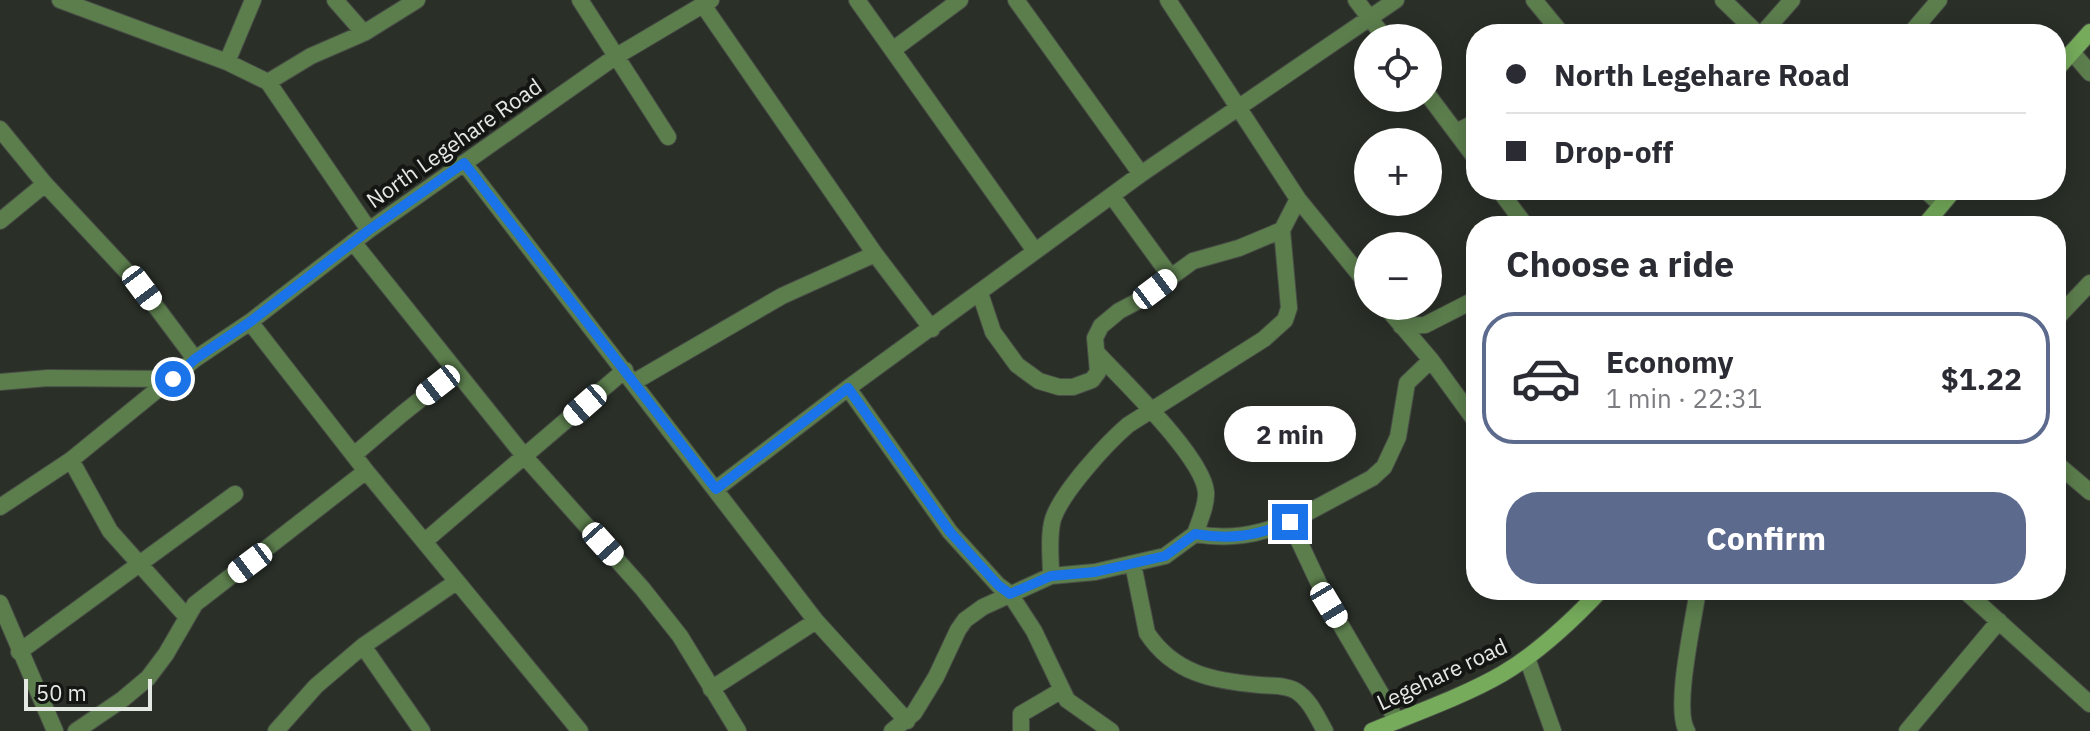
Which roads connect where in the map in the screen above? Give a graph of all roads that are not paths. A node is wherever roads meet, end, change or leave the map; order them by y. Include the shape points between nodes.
1 (60, 0) edge
2 (253, 0) edge
3 (335, 0) edge
4 (417, 0) edge
5 (580, 0) edge
6 (857, 0) edge
7 (960, 0) edge
8 (1016, 0) edge
9 (1168, 0) edge
10 (1356, 0) edge
11 (1396, 0) edge
12 (1534, 0) edge
13 (1723, 0) edge
14 (1792, 0) edge
15 (1939, 0) edge
16 (707, 3) edge
17 (1369, 16) junction
18 (1375, 24) edge
19 (1554, 24) edge
20 (1749, 24) edge
21 (1769, 24) edge
22 (1919, 24) edge
23 (2090, 32) edge
24 (364, 33) junction
25 (894, 49) junction
26 (2072, 52) junction
27 (615, 57) junction
28 (2066, 59) edge
29 (227, 62) junction
30 (2090, 73) edge
31 (268, 82) junction
32 (1239, 108) junction
33 (1441, 112) edge
34 (1466, 127) edge
35 (0, 129) edge
36 (1456, 132) junction
37 (668, 137) dead end
38 (1466, 146) edge
39 (464, 163) junction
40 (1141, 174) junction
41 (45, 184) junction
42 (1112, 196) junction
43 (1298, 199) junction
44 (1936, 200) edge
45 (1945, 200) edge
46 (1941, 205) junction
47 (1932, 216) edge
48 (0, 221) edge
49 (369, 230) junction
50 (1282, 230) junction
51 (353, 242) junction
52 (1035, 251) junction
53 (875, 254) junction
54 (1354, 268) edge
55 (1171, 277) junction
56 (2090, 283) edge
57 (980, 293) junction
58 (1466, 304) edge
59 (2066, 308) edge
60 (1396, 320) edge
61 (250, 322) junction
62 (1401, 326) junction
63 (932, 329) junction
64 (1098, 354) junction
65 (195, 359) junction
66 (1431, 360) junction
67 (456, 371) junction
68 (630, 376) junction
69 (173, 379) junction
70 (0, 382) edge
71 (848, 388) junction
72 (1466, 408) edge
73 (1150, 410) junction
74 (355, 454) junction
75 (525, 457) junction
76 (71, 460) junction
77 (366, 471) junction
78 (2066, 472) edge
79 (716, 489) junction
80 (2090, 492) edge
81 (235, 494) dead end
82 (0, 507) edge
83 (1290, 522) junction
84 (1195, 534) junction
85 (425, 541) junction
86 (140, 564) junction
87 (1133, 564) junction
88 (1051, 576) junction
89 (456, 582) junction
90 (1010, 594) junction
91 (1591, 600) edge
92 (1696, 600) edge
93 (1975, 600) edge
94 (0, 603) edge
95 (186, 616) junction
96 (816, 621) junction
97 (1999, 621) junction
98 (363, 646) junction
99 (19, 652) junction
100 (1527, 658) junction
101 (711, 689) junction
102 (1062, 690) junction
103 (2090, 704) edge
104 (1397, 721) junction
105 (900, 726) edge
106 (55, 731) edge
107 (76, 731) edge
108 (276, 731) edge
109 (422, 731) edge
110 (580, 731) edge
111 (738, 731) edge
112 (1021, 731) edge
113 (1111, 731) edge
114 (1325, 731) edge
115 (1372, 731) edge
116 (1553, 731) edge
117 (1687, 731) edge
118 (1907, 731) edge

1 - 29 street
2 - 29 street
3 - 24 street
4 - 24 street
5 - 27 street
6 - 25 street
7 - 25 street
8 - 40 street
9 - 32 street
10 - 17 street
11 - 17 street
12 - 19 street
13 - 20 street
14 - 21 street
15 - 22 street
16 - 27 street, North Legehare Road
16 - 53 street
17 - 18 street
17 - 32 street
23 - 26 main road
24 - 31 street
25 - 52 street
26 - 28 main road
26 - 30 street
27 - 37 street
27 - 39 street, North Legehare Road
29 - 31 street
31 - 49 street
32 - 40 street
32 - 43 street
33 - 36 street
34 - 36 street
35 - 41 street
36 - 38 street
39 - 49 street, North Legehare Road
39 - 68 street
40 - 42 street
41 - 48 street
41 - 65 street via 142,288
42 - 52 street
42 - 55 street
43 - 50 street
43 - 54 street
44 - 46 street
45 - 46 main road
46 - 47 main road
49 - 51 street, North Legehare Road
50 - 55 street via 1193,261
50 - 73 street via 1289,308 1285,320 1264,339
51 - 61 street, North Legehare Road
51 - 67 street
52 - 57 street
53 - 63 street
53 - 68 street
55 - 64 street via 1101,326 1095,338
56 - 59 street
57 - 63 street
57 - 64 street via 993,332 1017,365 1039,381 1073,387 1092,380 1098,372
58 - 62 street via 1425,325
60 - 62 street
61 - 65 street, North Legehare Road
61 - 74 street
62 - 66 street
63 - 71 street
64 - 73 street
65 - 69 street, North Legehare Road
66 - 72 street
66 - 83 street via 1407,383 1398,437 1384,467
67 - 74 street
67 - 75 street
68 - 75 street
68 - 79 street
69 - 70 street
69 - 76 street, North Legehare Road
71 - 79 street
71 - 90 street via 950,532
73 - 84 street via 1203,478 1206,499
73 - 88 street via 1110,441 1063,500 1053,520
74 - 77 street
75 - 85 street
75 - 101 street via 642,588 680,636
76 - 82 street, North Legehare Road
76 - 86 street via 110,531
77 - 85 street
77 - 95 street
78 - 80 street
79 - 96 street
81 - 86 street
83 - 84 street via 1249,536
83 - 104 street via 1329,605
84 - 87 street via 1165,556
85 - 89 street
86 - 95 street
86 - 99 street
87 - 88 street
87 - 114 street via 1147,633 1175,662 1214,680 1293,689 1311,706
88 - 90 street
89 - 98 street
89 - 110 street
90 - 102 street
90 - 105 street via 965,620 925,697
91 - 100 main road, Legehare road
92 - 117 street via 1683,688
93 - 97 street
94 - 99 street
95 - 107 street via 148,678
96 - 101 street
96 - 105 street
97 - 103 street
97 - 118 street
98 - 108 street via 316,686
98 - 109 street
99 - 106 street
100 - 104 main road, Legehare road
100 - 116 street
101 - 111 street
102 - 112 street via 1021,714
102 - 113 street via 1077,709
104 - 115 main road, Legehare road

